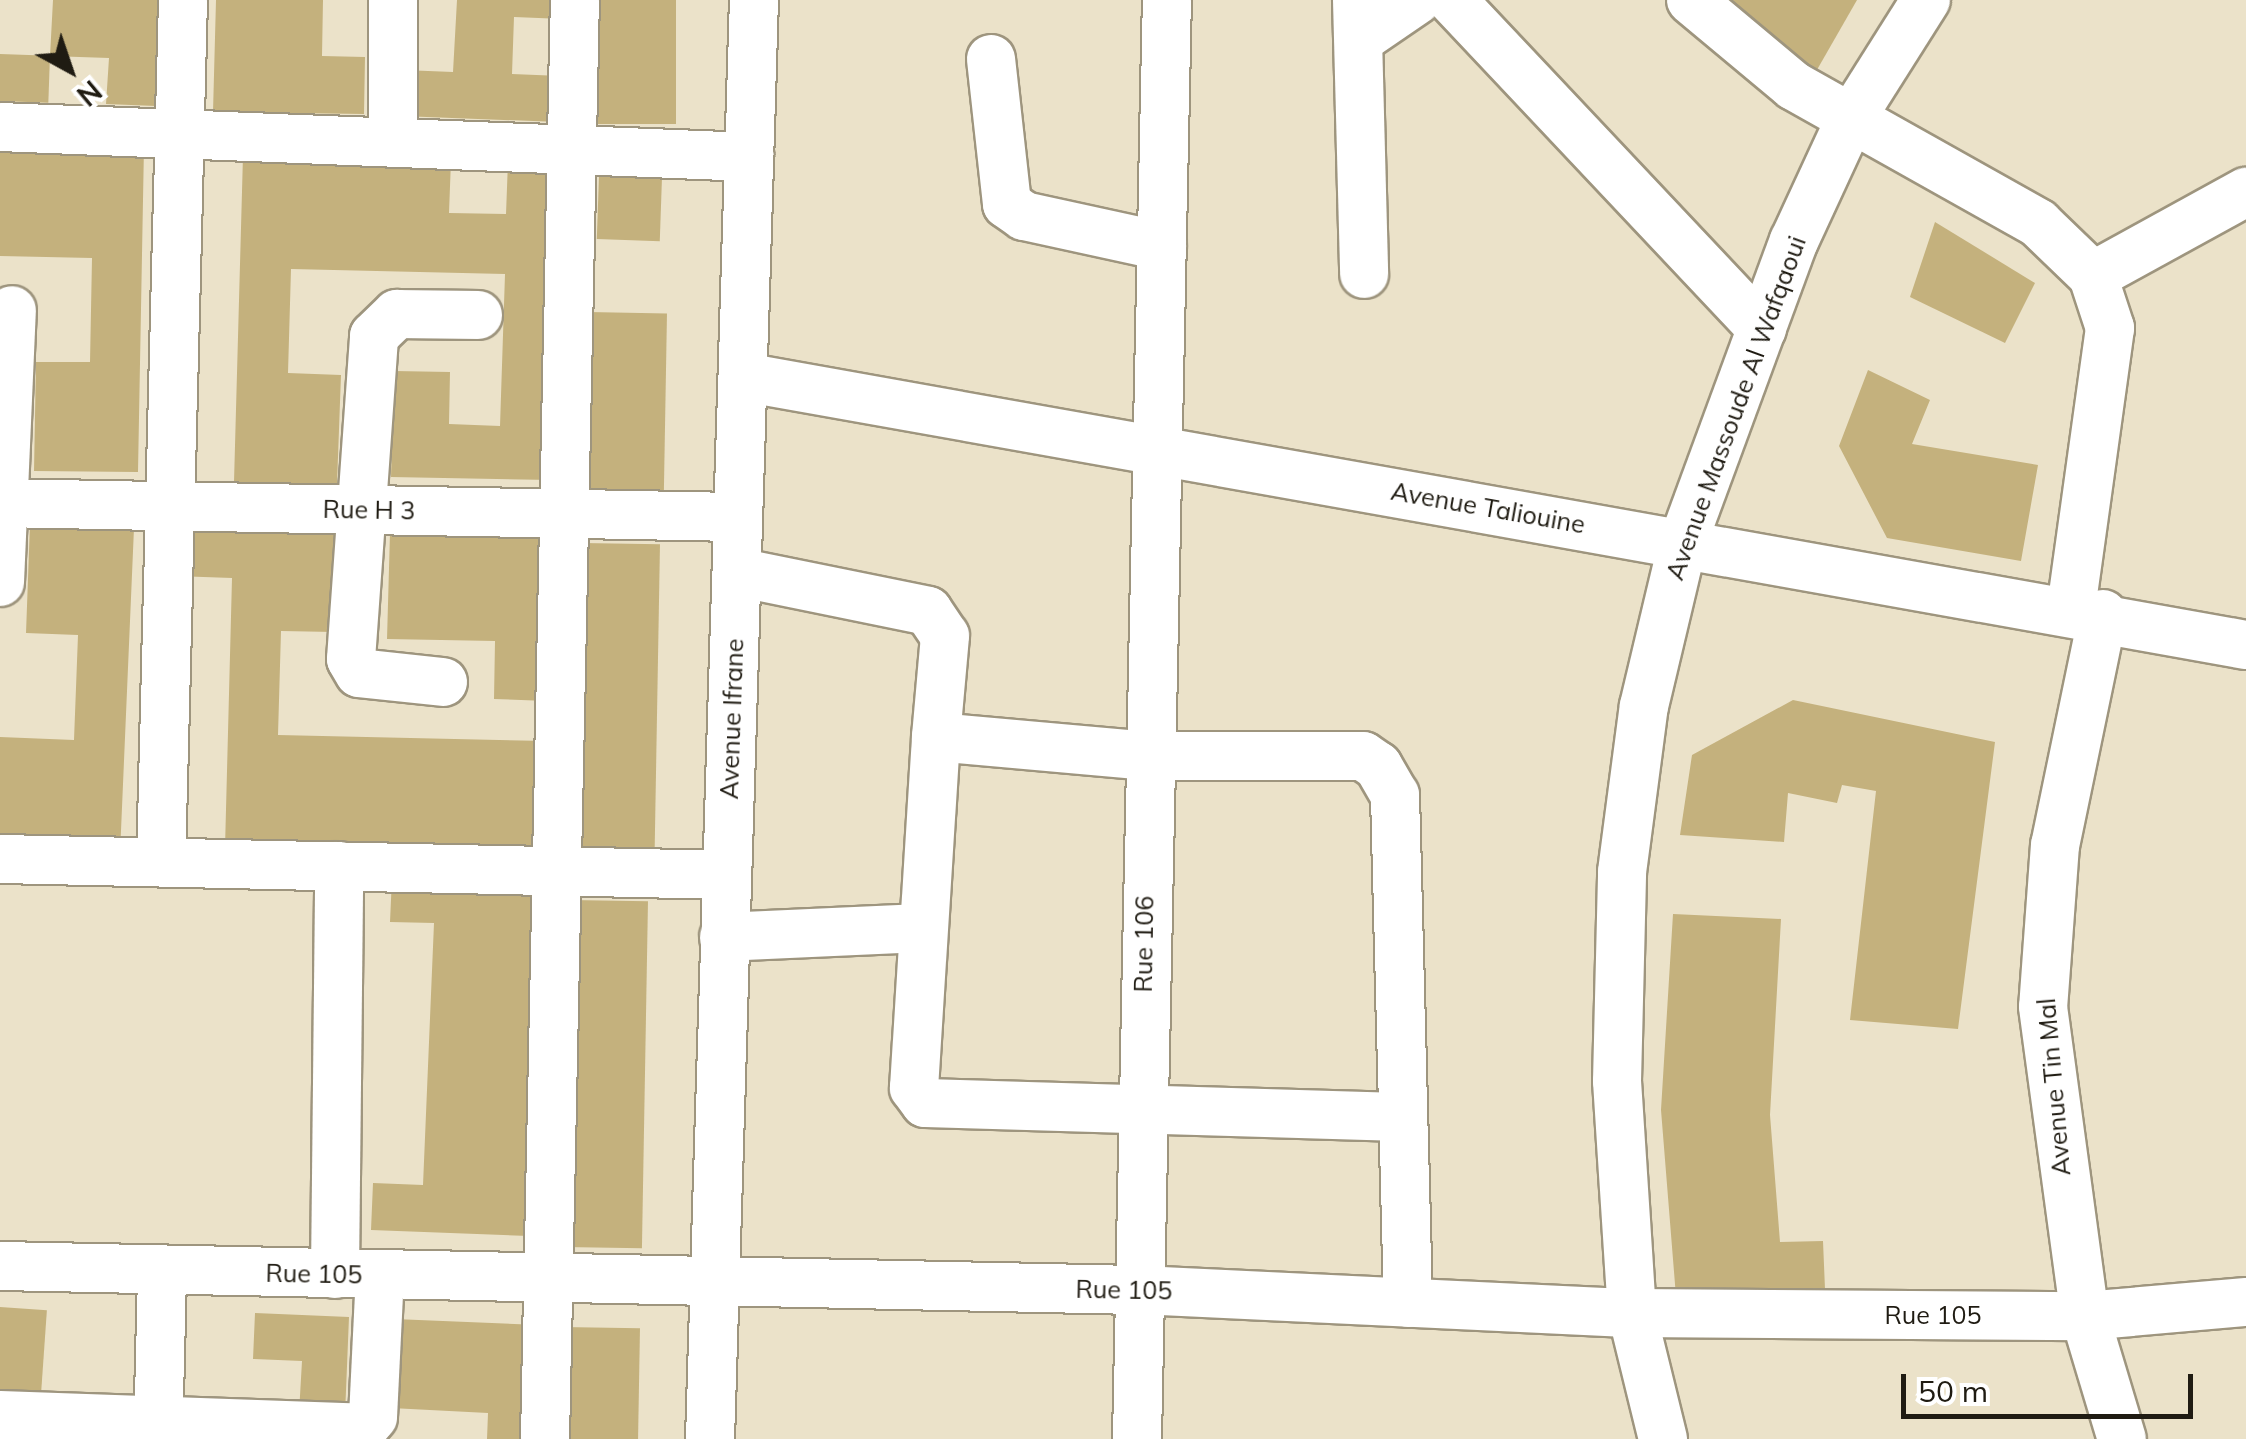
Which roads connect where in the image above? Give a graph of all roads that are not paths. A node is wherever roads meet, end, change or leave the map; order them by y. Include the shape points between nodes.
1 (183, 0) edge
2 (392, 0) edge
3 (575, 0) edge
4 (754, 0) edge
5 (1167, 0) edge
6 (1417, 0) edge
7 (1452, 0) edge
8 (1692, 0) edge
9 (1926, 0) edge
10 (1358, 20) edge
11 (991, 59) dead end
12 (1850, 120) junction
13 (0, 127) edge
14 (180, 135) junction
15 (393, 142) junction
16 (572, 150) junction
17 (749, 157) junction
18 (2246, 192) edge
19 (1162, 246) junction
20 (1364, 274) dead end
21 (2093, 276) junction
22 (12, 310) dead end
23 (478, 315) dead end
24 (1762, 329) junction
25 (743, 377) junction
26 (1159, 450) junction
27 (4, 503) edge
28 (170, 506) junction
29 (362, 509) junction
30 (564, 514) junction
31 (738, 518) junction
32 (1683, 542) junction
33 (737, 572) junction
34 (0, 582) edge
35 (2087, 611) junction
36 (2241, 642) edge
37 (443, 682) dead end
38 (936, 737) junction
39 (1149, 756) junction
40 (0, 859) edge
41 (161, 862) junction
42 (338, 866) junction
43 (556, 871) junction
44 (727, 875) junction
45 (920, 928) junction
46 (724, 937) junction
47 (1140, 1115) junction
48 (1398, 1116) junction
49 (0, 1266) edge
50 (162, 1271) junction
51 (357, 1275) junction
52 (548, 1279) junction
53 (715, 1286) junction
54 (1140, 1290) junction
55 (2246, 1302) edge
56 (1408, 1303) junction
57 (1632, 1314) junction
58 (2085, 1316) junction
59 (0, 1416) edge
60 (158, 1430) edge
61 (545, 1439) edge
62 (710, 1439) edge
63 (1137, 1439) edge
64 (1663, 1439) edge
65 (2122, 1439) edge

1 - 14 street
2 - 15 street
3 - 16 street
4 - 17 street, Avenue Ifrane
5 - 19 street, Rue 106
6 - 10 street
7 - 24 street
8 - 12 street
9 - 12 street, Avenue Massoude Al Wafqaoui
10 - 20 street
11 - 19 street via 1007,204 1024,216
12 - 21 street via 2038,223
12 - 24 street, Avenue Massoude Al Wafqaoui
13 - 14 street
14 - 15 street
14 - 28 street
15 - 16 street
16 - 17 street
16 - 30 street
17 - 25 street, Avenue Ifrane
18 - 21 street
19 - 26 street, Rue 106
21 - 35 street, Avenue Tin Mal via 2110,328
22 - 27 street
23 - 29 street via 397,314 374,336
24 - 32 street, Avenue Massoude Al Wafqaoui
25 - 26 street, Avenue Taliouine
25 - 31 street, Avenue Ifrane
26 - 32 street, Avenue Taliouine
26 - 39 street, Rue 106
27 - 28 street, Rue H 3
27 - 34 street
28 - 29 street, Rue H 3
28 - 41 street
29 - 30 street, Rue H 3
29 - 37 street via 354,666
30 - 31 street, Rue H 3
30 - 43 street
31 - 33 street, Avenue Ifrane
32 - 35 street, Avenue Taliouine
32 - 57 street, Avenue Massoude Al Wafqaoui via 1644,706 1622,872 1617,1081
33 - 38 street via 928,610 944,636
33 - 44 street, Avenue Ifrane
35 - 36 street, Avenue Taliouine
35 - 58 street, Avenue Tin Mal via 2055,844 2043,1008
38 - 39 street
38 - 45 street
39 - 47 street, Rue 106
39 - 48 street via 1363,756 1389,781
40 - 41 street
41 - 42 street
42 - 43 street
42 - 51 street
43 - 44 street
43 - 52 street
44 - 46 street, Avenue Ifrane
45 - 46 street
45 - 47 street via 914,1088 925,1103
46 - 53 street, Avenue Ifrane
47 - 48 street
47 - 54 street, Rue 106
48 - 56 street
49 - 50 street, Rue 105
50 - 51 street, Rue 105
50 - 60 street
51 - 52 street, Rue 105
51 - 60 street via 372,1418 364,1428
52 - 53 street, Rue 105
52 - 61 street
53 - 54 street, Rue 105
53 - 62 street, Avenue Ifrane
54 - 56 street, Rue 105
54 - 63 street, Rue 106
55 - 58 street, Rue 105
56 - 57 street, Rue 105
57 - 58 street, Rue 105
57 - 64 street, Avenue Massoude Al Wafqaoui
58 - 65 street, Avenue Tin Mal
59 - 60 street

